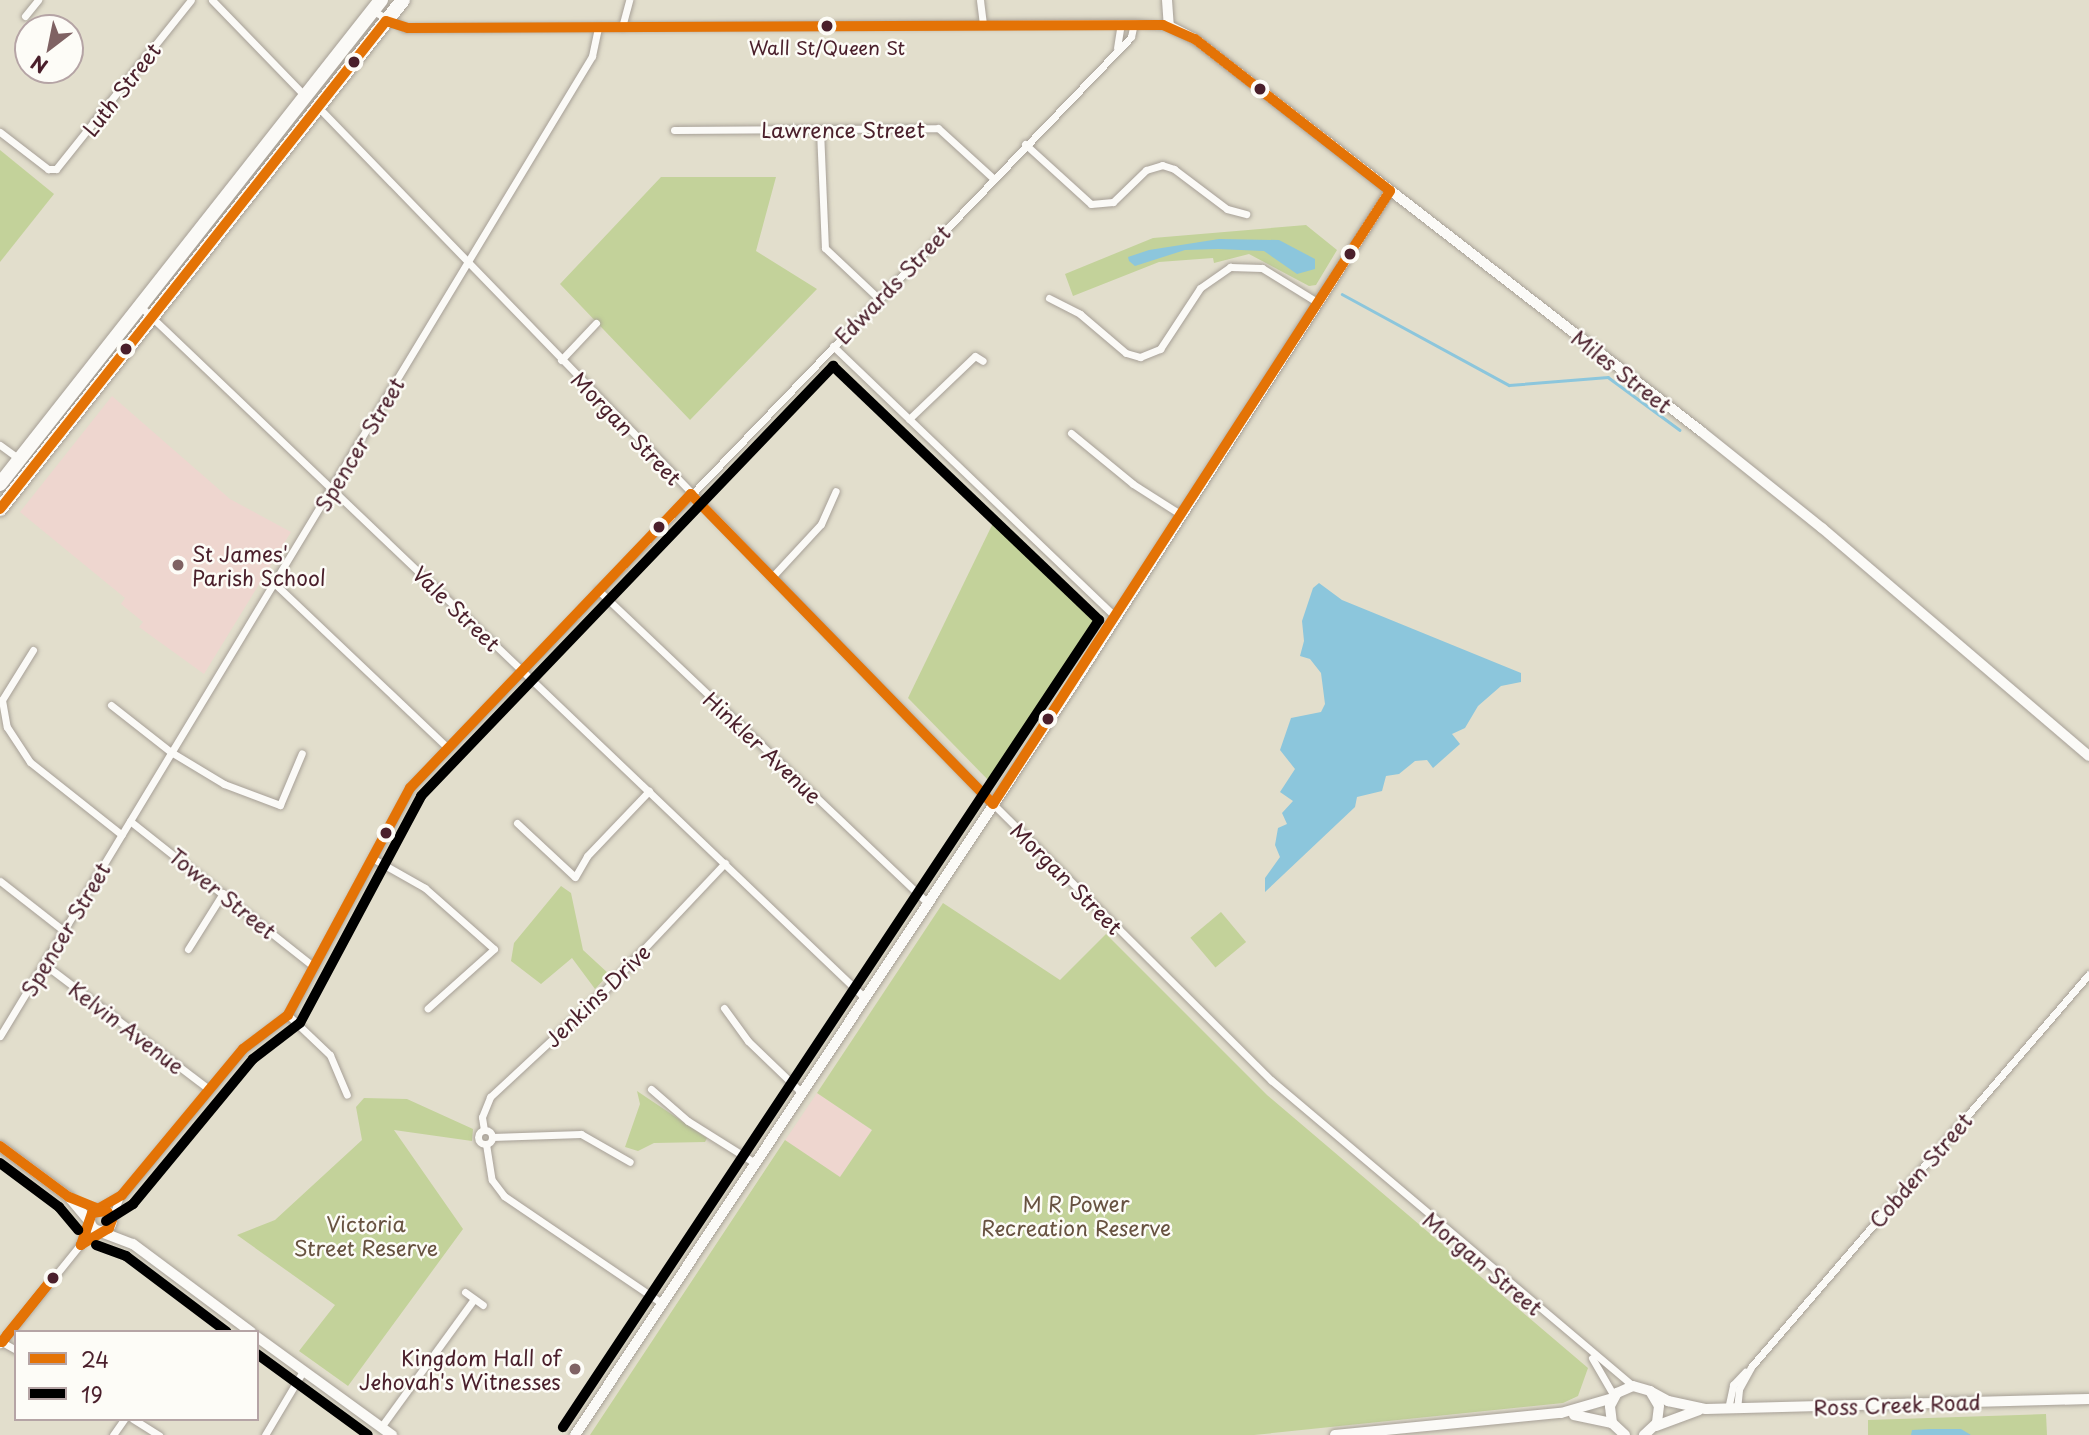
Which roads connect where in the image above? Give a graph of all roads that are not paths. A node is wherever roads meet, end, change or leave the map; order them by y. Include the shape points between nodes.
1 (38, 0) edge
2 (191, 0) edge
3 (212, 0) edge
4 (403, 0) edge
5 (629, 0) edge
6 (980, 0) edge
7 (1167, 0) edge
8 (377, 6) edge
9 (27, 14) edge
10 (386, 21) junction
11 (1121, 23) junction
12 (1134, 23) junction
13 (983, 24) junction
14 (1166, 25) junction
15 (598, 27) junction
16 (622, 27) junction
17 (1114, 52) junction
18 (306, 96) junction
19 (318, 107) junction
20 (820, 130) junction
21 (674, 131) dead end
22 (0, 132) edge
23 (1026, 144) junction
24 (993, 178) junction
25 (1390, 191) junction
26 (1247, 214) dead end
27 (468, 263) junction
28 (878, 298) junction
29 (1049, 298) dead end
30 (1317, 302) junction
31 (140, 306) junction
32 (152, 317) junction
33 (596, 323) dead end
34 (833, 346) junction
35 (561, 360) junction
36 (984, 361) dead end
37 (909, 419) junction
38 (1071, 433) dead end
39 (0, 445) edge
40 (19, 460) junction
41 (0, 484) edge
42 (333, 489) junction
43 (836, 491) dead end
44 (691, 494) junction
45 (0, 509) edge
46 (1180, 514) junction
47 (772, 577) junction
48 (273, 582) junction
49 (598, 590) junction
50 (1117, 618) junction
51 (33, 650) dead end
52 (522, 670) junction
53 (111, 705) dead end
54 (447, 747) junction
55 (171, 752) junction
56 (302, 753) dead end
57 (2089, 757) edge
58 (649, 791) junction
59 (993, 804) junction
60 (130, 821) junction
61 (517, 823) dead end
62 (122, 835) junction
63 (372, 858) junction
64 (725, 863) junction
65 (0, 881) edge
66 (223, 893) junction
67 (928, 903) junction
68 (64, 931) junction
69 (188, 949) dead end
70 (44, 964) junction
71 (314, 967) junction
72 (2089, 974) edge
73 (865, 998) junction
74 (428, 1008) dead end
75 (724, 1008) dead end
76 (288, 1015) junction
77 (0, 1036) edge
78 (651, 1089) dead end
79 (211, 1090) junction
80 (802, 1093) junction
81 (347, 1095) dead end
82 (484, 1130) junction
83 (492, 1137) junction
84 (486, 1144) junction
85 (0, 1146) edge
86 (631, 1162) dead end
87 (755, 1163) junction
88 (121, 1195) junction
89 (69, 1197) junction
90 (98, 1209) junction
91 (112, 1219) junction
92 (89, 1222) junction
93 (101, 1232) junction
94 (132, 1244) junction
95 (80, 1245) junction
96 (465, 1292) dead end
97 (474, 1298) junction
98 (663, 1304) junction
99 (483, 1305) dead end
100 (248, 1330) edge
101 (259, 1338) edge
102 (1, 1343) edge
103 (1582, 1348) junction
104 (303, 1371) junction
105 (1633, 1386) junction
106 (1650, 1391) junction
107 (1614, 1397) junction
108 (2089, 1399) edge
109 (1706, 1409) junction
110 (1732, 1409) junction
111 (1561, 1413) junction
112 (136, 1421) edge
113 (381, 1427) junction
114 (1618, 1431) edge
115 (1396, 1432) edge
116 (1648, 1433) edge
117 (159, 1435) edge
118 (265, 1435) edge
119 (392, 1435) edge
120 (575, 1435) edge
121 (1335, 1435) edge

1 - 9 street
2 - 22 street, Luth Street via 61,165 48,169
3 - 18 street
4 - 10 highway
5 - 16 street
6 - 13 street
7 - 14 street
8 - 10 street
8 - 18 highway
10 - 15 street, Miles Street via 404,28
10 - 19 highway
11 - 12 street, Miles Street
11 - 13 street, Miles Street
11 - 17 street
12 - 14 street, Miles Street
12 - 17 street, Edwards Street via 1132,36
13 - 16 street, Miles Street
14 - 25 street, Miles Street via 1195,39
15 - 16 street, Miles Street
15 - 27 street, Spencer Street via 593,54
17 - 23 street, Edwards Street
18 - 31 highway
19 - 27 street, Morgan Street
19 - 32 highway
20 - 21 street, Lawrence Street
20 - 24 street, Lawrence Street via 939,129
20 - 28 street via 825,248
23 - 24 street, Edwards Street
23 - 26 street via 1093,204 1113,202 1146,170 1162,166 1172,168 1227,209
24 - 28 street, Edwards Street
25 - 30 street
25 - 57 street, Miles Street via 1822,528
27 - 35 street, Morgan Street
27 - 42 street, Spencer Street
28 - 34 street, Edwards Street
29 - 30 street via 1076,311 1126,353 1140,357 1160,349 1200,288 1230,267 1262,268
30 - 46 street
31 - 32 street, Vale Street
31 - 40 highway
32 - 42 street, Vale Street
32 - 45 highway
33 - 35 street
34 - 37 street
34 - 44 street, Edwards Street
35 - 44 street, Morgan Street
36 - 37 street via 975,356
37 - 50 street
38 - 46 street via 1133,484
39 - 40 street
40 - 41 highway
42 - 48 street, Spencer Street
42 - 52 street, Vale Street
43 - 47 street via 822,522
44 - 47 street, Morgan Street
44 - 49 street, Edwards Street
46 - 50 street
47 - 59 street, Morgan Street
48 - 54 street
48 - 55 street, Spencer Street
49 - 52 street, Edwards Street
49 - 67 street, Hinkler Avenue
50 - 59 street
51 - 62 street via 2,701 10,733 35,766
52 - 54 street, Edwards Street
52 - 58 street, Vale Street
53 - 55 street
54 - 63 street, Edwards Street via 410,788
55 - 56 street via 231,788 280,805
55 - 60 street, Spencer Street
58 - 61 street via 587,856 575,877
58 - 64 street, Vale Street
59 - 67 street
59 - 103 street, Morgan Street via 1279,1087
60 - 62 street, Spencer Street
60 - 66 street, Tower Street
62 - 68 street, Spencer Street
63 - 71 street, Edwards Street
63 - 74 street via 422,885 494,949
64 - 73 street, Vale Street
64 - 82 street, Jenkins Drive via 603,993 492,1096 483,1114
65 - 68 street
66 - 69 street
66 - 71 street, Tower Street
67 - 73 street
68 - 70 street, Spencer Street
70 - 77 street, Spencer Street
70 - 79 street, Kelvin Avenue
71 - 76 street, Edwards Street
72 - 110 street, Cobden Street via 1734,1383
73 - 80 street
75 - 80 street via 748,1041
76 - 79 street, Edwards Street via 240,1052
76 - 81 street via 330,1055
78 - 87 street via 688,1121
79 - 88 street, Edwards Street
80 - 87 street
82 - 83 street
82 - 84 street via 478,1137
83 - 84 street
83 - 86 street via 581,1134
84 - 98 street via 492,1180 504,1196
85 - 89 street
87 - 98 street
88 - 90 street, Edwards Street
88 - 91 street, Edwards Street
89 - 90 street
89 - 92 street
90 - 91 street
90 - 92 street
91 - 93 street
91 - 94 street
92 - 93 street
92 - 95 street
93 - 94 street
93 - 95 street
94 - 100 street
95 - 102 street
96 - 97 street
97 - 99 street
97 - 113 street
98 - 120 street
101 - 104 street
103 - 105 street, Morgan Street
103 - 107 street, Morgan Street via 1606,1376
104 - 113 street
104 - 118 street
105 - 106 street
105 - 107 street
106 - 109 street via 1668,1401
106 - 116 street via 1660,1410
107 - 111 street
107 - 114 street
108 - 110 street, Ross Creek Road
109 - 110 street, Ross Creek Road
109 - 116 street
111 - 114 street
111 - 115 street
112 - 117 street
113 - 119 street
115 - 121 street

